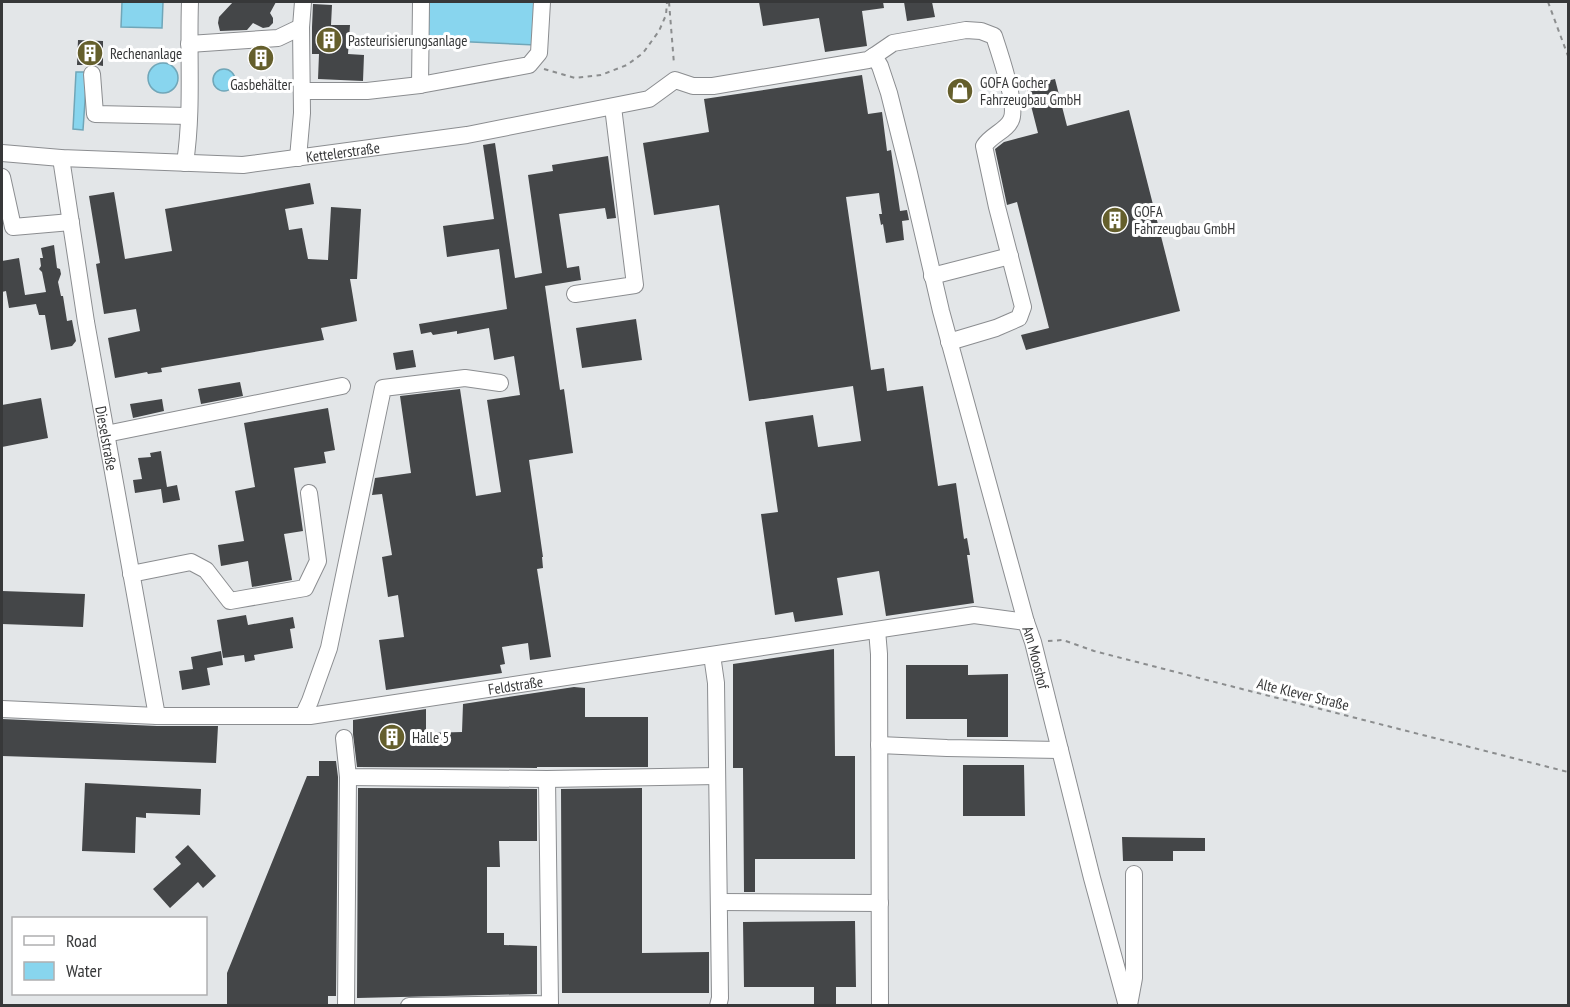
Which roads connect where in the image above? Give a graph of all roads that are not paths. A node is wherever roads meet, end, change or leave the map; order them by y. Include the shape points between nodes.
1 (190, 2) edge
2 (303, 2) edge
3 (421, 2) edge
4 (542, 2) edge
5 (302, 27) junction
6 (189, 44) junction
7 (873, 56) junction
8 (92, 74) dead end
9 (420, 85) junction
10 (302, 91) junction
11 (612, 107) junction
12 (189, 116) junction
13 (2, 153) edge
14 (61, 158) junction
15 (298, 158) junction
16 (185, 163) junction
17 (2, 177) edge
18 (71, 222) junction
19 (1010, 256) junction
20 (933, 276) junction
21 (575, 294) dead end
22 (949, 342) junction
23 (500, 383) dead end
24 (342, 386) dead end
25 (106, 434) junction
26 (309, 493) dead end
27 (131, 574) junction
28 (1026, 622) junction
29 (877, 630) junction
30 (712, 655) junction
31 (2, 709) edge
32 (157, 716) junction
33 (303, 716) junction
34 (344, 738) dead end
35 (879, 746) junction
36 (1060, 750) junction
37 (717, 776) junction
38 (348, 777) junction
39 (547, 779) junction
40 (1134, 874) dead end
41 (718, 902) junction
42 (880, 903) junction
43 (346, 1005) edge
44 (409, 1005) edge
45 (550, 1005) edge
46 (718, 1005) edge
47 (880, 1005) edge
48 (1128, 1005) edge

1 - 6 street
2 - 5 street
3 - 9 street
4 - 9 street via 539,53 529,65
5 - 6 street via 278,38
5 - 10 street
6 - 12 street
7 - 11 street, Kettelerstraße via 868,60 713,86 693,86 675,80 649,99
7 - 19 street via 893,43 966,30 994,36 1013,111 1011,120 984,146
7 - 20 street, Am Mooshof via 889,93
8 - 12 street via 95,114
9 - 10 street via 367,92
10 - 15 street
11 - 15 street, Kettelerstraße via 467,135
11 - 21 street via 635,285
12 - 16 street
13 - 14 street, Kettelerstraße
14 - 16 street, Kettelerstraße
14 - 18 street, Dieselstraße
15 - 16 street, Kettelerstraße via 243,165
17 - 18 street via 13,228
18 - 25 street, Dieselstraße
19 - 20 street
19 - 22 street via 1023,307 1019,318
20 - 22 street, Am Mooshof
22 - 28 street, Am Mooshof
23 - 33 street via 465,378 383,388 328,648
24 - 25 street
25 - 27 street, Dieselstraße
26 - 27 street via 318,561 305,588 230,601 206,570 192,562
27 - 32 street, Dieselstraße
28 - 29 street, Feldstraße via 974,615
28 - 36 street, Am Mooshof
29 - 30 street, Feldstraße
29 - 35 street
30 - 33 street, Feldstraße
30 - 37 street
31 - 32 street, Feldstraße
32 - 33 street, Feldstraße
34 - 38 street
35 - 36 street
35 - 42 street
36 - 48 street, Am Mooshof
37 - 39 street
37 - 41 street
38 - 39 street
38 - 43 street
39 - 45 street
40 - 48 street via 1134,978
41 - 42 street
41 - 46 street
42 - 47 street
44 - 45 street

